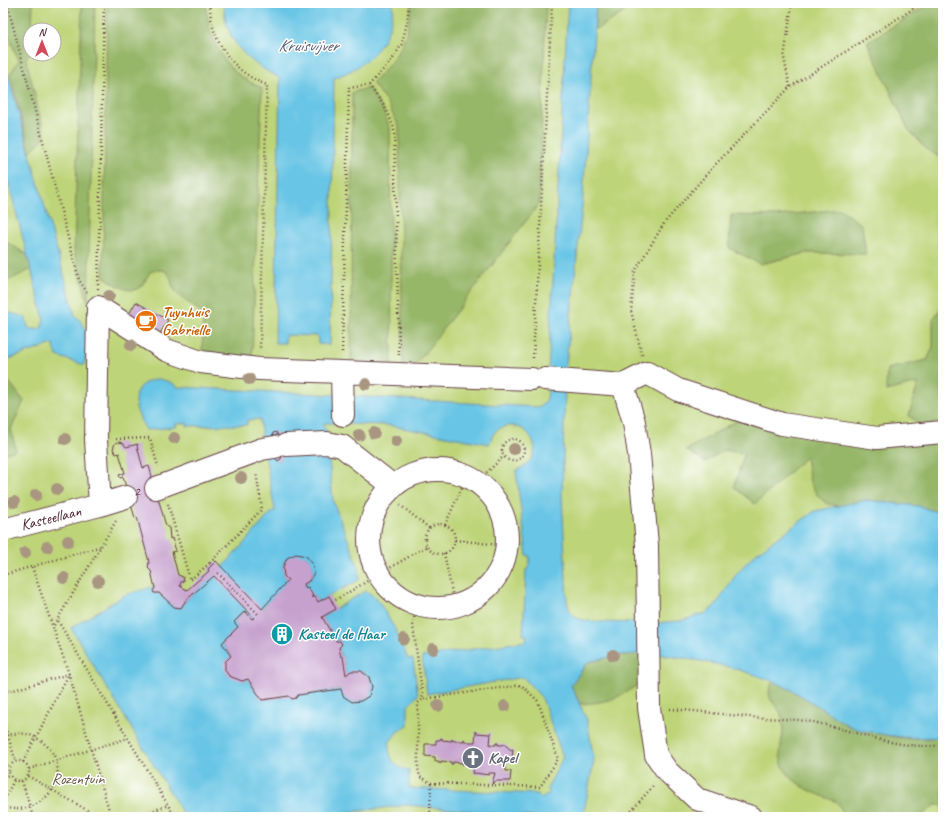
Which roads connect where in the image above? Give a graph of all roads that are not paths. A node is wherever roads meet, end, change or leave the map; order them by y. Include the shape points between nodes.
1 (342, 382) junction
2 (623, 385) junction
3 (339, 432) junction
4 (943, 432) edge
5 (159, 486) road end
6 (390, 489) junction
7 (126, 497) dead end
8 (100, 505) junction
9 (3, 530) edge
10 (751, 817) edge

1 - 2 lane via 399,375 538,378
1 - 3 lane
1 - 8 lane via 225,366 181,356 163,348 98,307 96,440
2 - 4 lane via 647,372 678,390 782,424 877,438
2 - 10 lane via 634,422 639,454 649,618 649,708 656,755 666,771 697,799
3 - 5 lane via 269,448
3 - 6 lane
6 - 6 lane via 374,512 368,533 370,581 388,588 416,605 435,609 455,607 475,599 491,585 503,567 508,546 506,522 496,500 473,479 450,470 430,470 410,475
7 - 8 lane, Kasteellaan
8 - 9 lane, Kasteellaan

